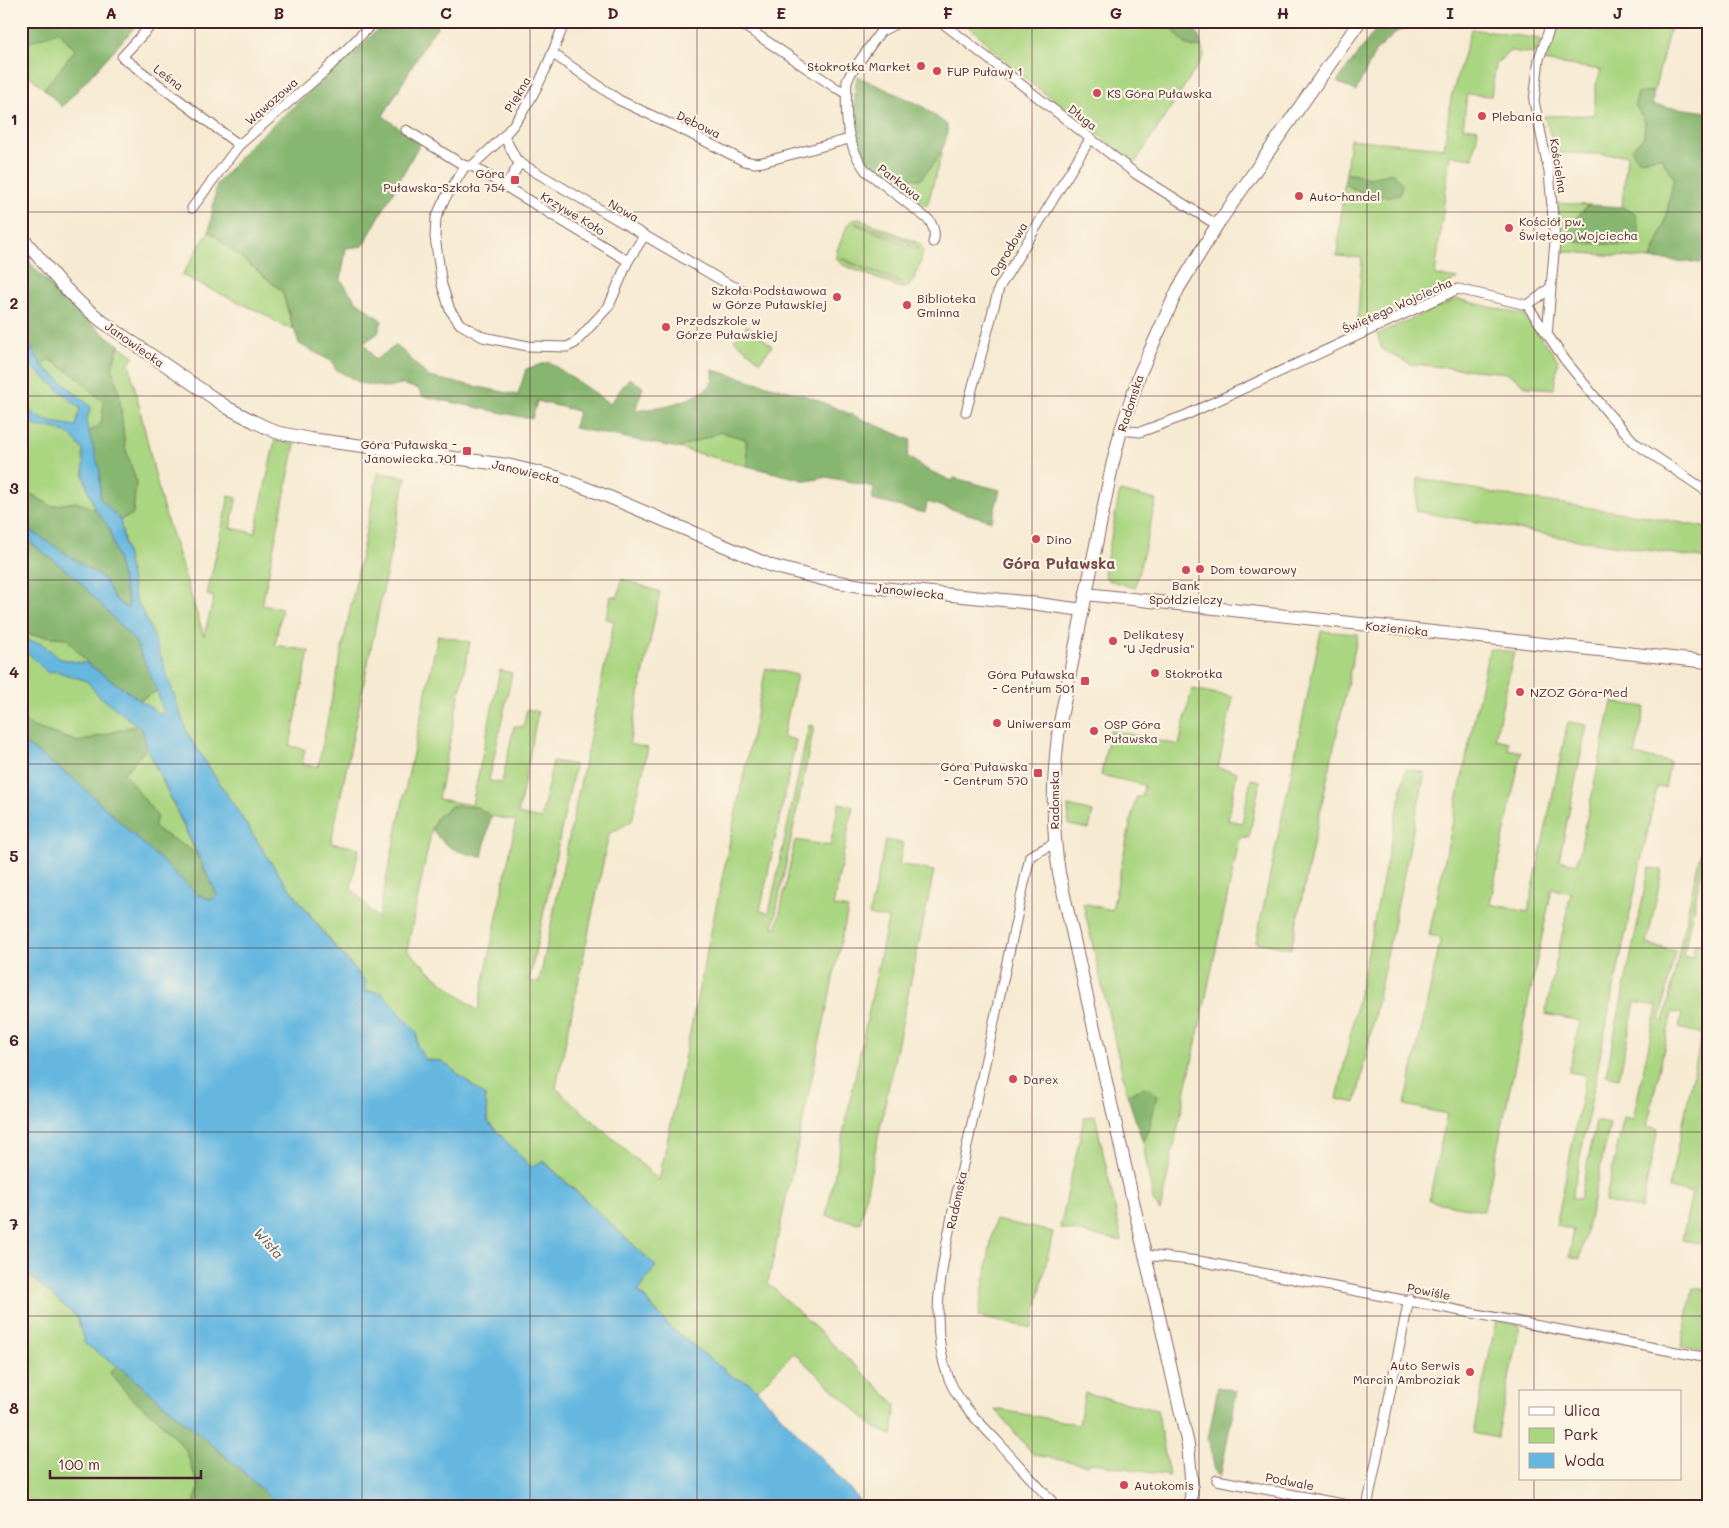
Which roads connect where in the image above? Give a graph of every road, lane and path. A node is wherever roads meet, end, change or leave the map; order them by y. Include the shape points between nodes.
1 (154, 21) edge
2 (376, 21) edge
3 (565, 21) edge
4 (737, 21) edge
5 (888, 21) edge
6 (901, 21) edge
7 (940, 21) edge
8 (1360, 21) edge
9 (1552, 21) edge
10 (883, 30) junction
11 (552, 53) junction
12 (846, 93) junction
13 (406, 130) dead end
14 (504, 136) junction
15 (849, 139) junction
16 (1090, 139) junction
17 (239, 145) junction
18 (520, 163) junction
19 (468, 166) junction
20 (506, 187) junction
21 (192, 208) dead end
22 (1217, 225) junction
23 (21, 236) edge
24 (644, 236) junction
25 (933, 242) dead end
26 (628, 261) junction
27 (1551, 287) junction
28 (745, 291) dead end
29 (1526, 305) junction
30 (1547, 335) junction
31 (966, 412) dead end
32 (1121, 430) junction
33 (1708, 492) edge
34 (1086, 594) junction
35 (1082, 610) junction
36 (1708, 662) edge
37 (1054, 843) junction
38 (1145, 1255) junction
39 (1409, 1300) junction
40 (1708, 1358) edge
41 (1217, 1480) dead end
42 (1057, 1507) edge
43 (1190, 1507) edge
44 (1358, 1507) edge
45 (1367, 1507) edge

1 - 17 street, Leśna via 122,57
2 - 17 street, Wąwozowa via 324,72
3 - 11 street, Piękna
4 - 12 street
5 - 10 street, Parkowa
6 - 10 street, Parkowa
7 - 16 street, Długa
8 - 22 main road, Radomska
9 - 27 street, Kościelna via 1539,59 1534,101 1552,202 1555,241
10 - 12 street, Parkowa via 850,73
11 - 14 street, Piękna via 536,90
11 - 15 street, Dębowa via 618,100 744,161 763,162
12 - 15 street, Parkowa
13 - 19 street, Krzywe Koło
14 - 18 street, Nowa
14 - 19 street, Piękna
15 - 25 street, Parkowa via 855,156 866,171 930,222 934,228
16 - 22 street, Długa via 1136,174
16 - 31 street, Ogrodowa via 998,288
17 - 21 street, Wąwozowa
18 - 20 street
18 - 24 street, Nowa
19 - 20 street, Krzywe Koło
19 - 26 street via 443,202 436,218 435,236 442,285 450,310 460,324 495,340 528,346 567,347 575,343 609,306
20 - 26 street, Krzywe Koło
22 - 32 main road, Radomska via 1166,312 1140,373
23 - 35 main road, Janowiecka via 61,284 97,317 228,408 276,432 506,465 558,477 772,566 822,580
24 - 26 street
24 - 28 street, Nowa
27 - 29 street
27 - 30 street, Kościelna
29 - 30 street
29 - 32 street, Świętego Wojciecha via 1458,290 1184,416 1140,432
30 - 33 street via 1635,443
32 - 34 main road, Radomska
34 - 35 main road, Radomska
34 - 36 main road, Kozienicka
35 - 37 main road, Radomska via 1059,727 1054,769
37 - 38 main road, Radomska
37 - 42 street, Radomska via 1030,856 952,1216 938,1304 942,1353 950,1379 965,1406
38 - 39 street, Powiśle via 1199,1260
38 - 43 main road, Radomska via 1188,1445 1192,1488
39 - 40 street, Powiśle
39 - 45 street
41 - 44 street, Podwale

